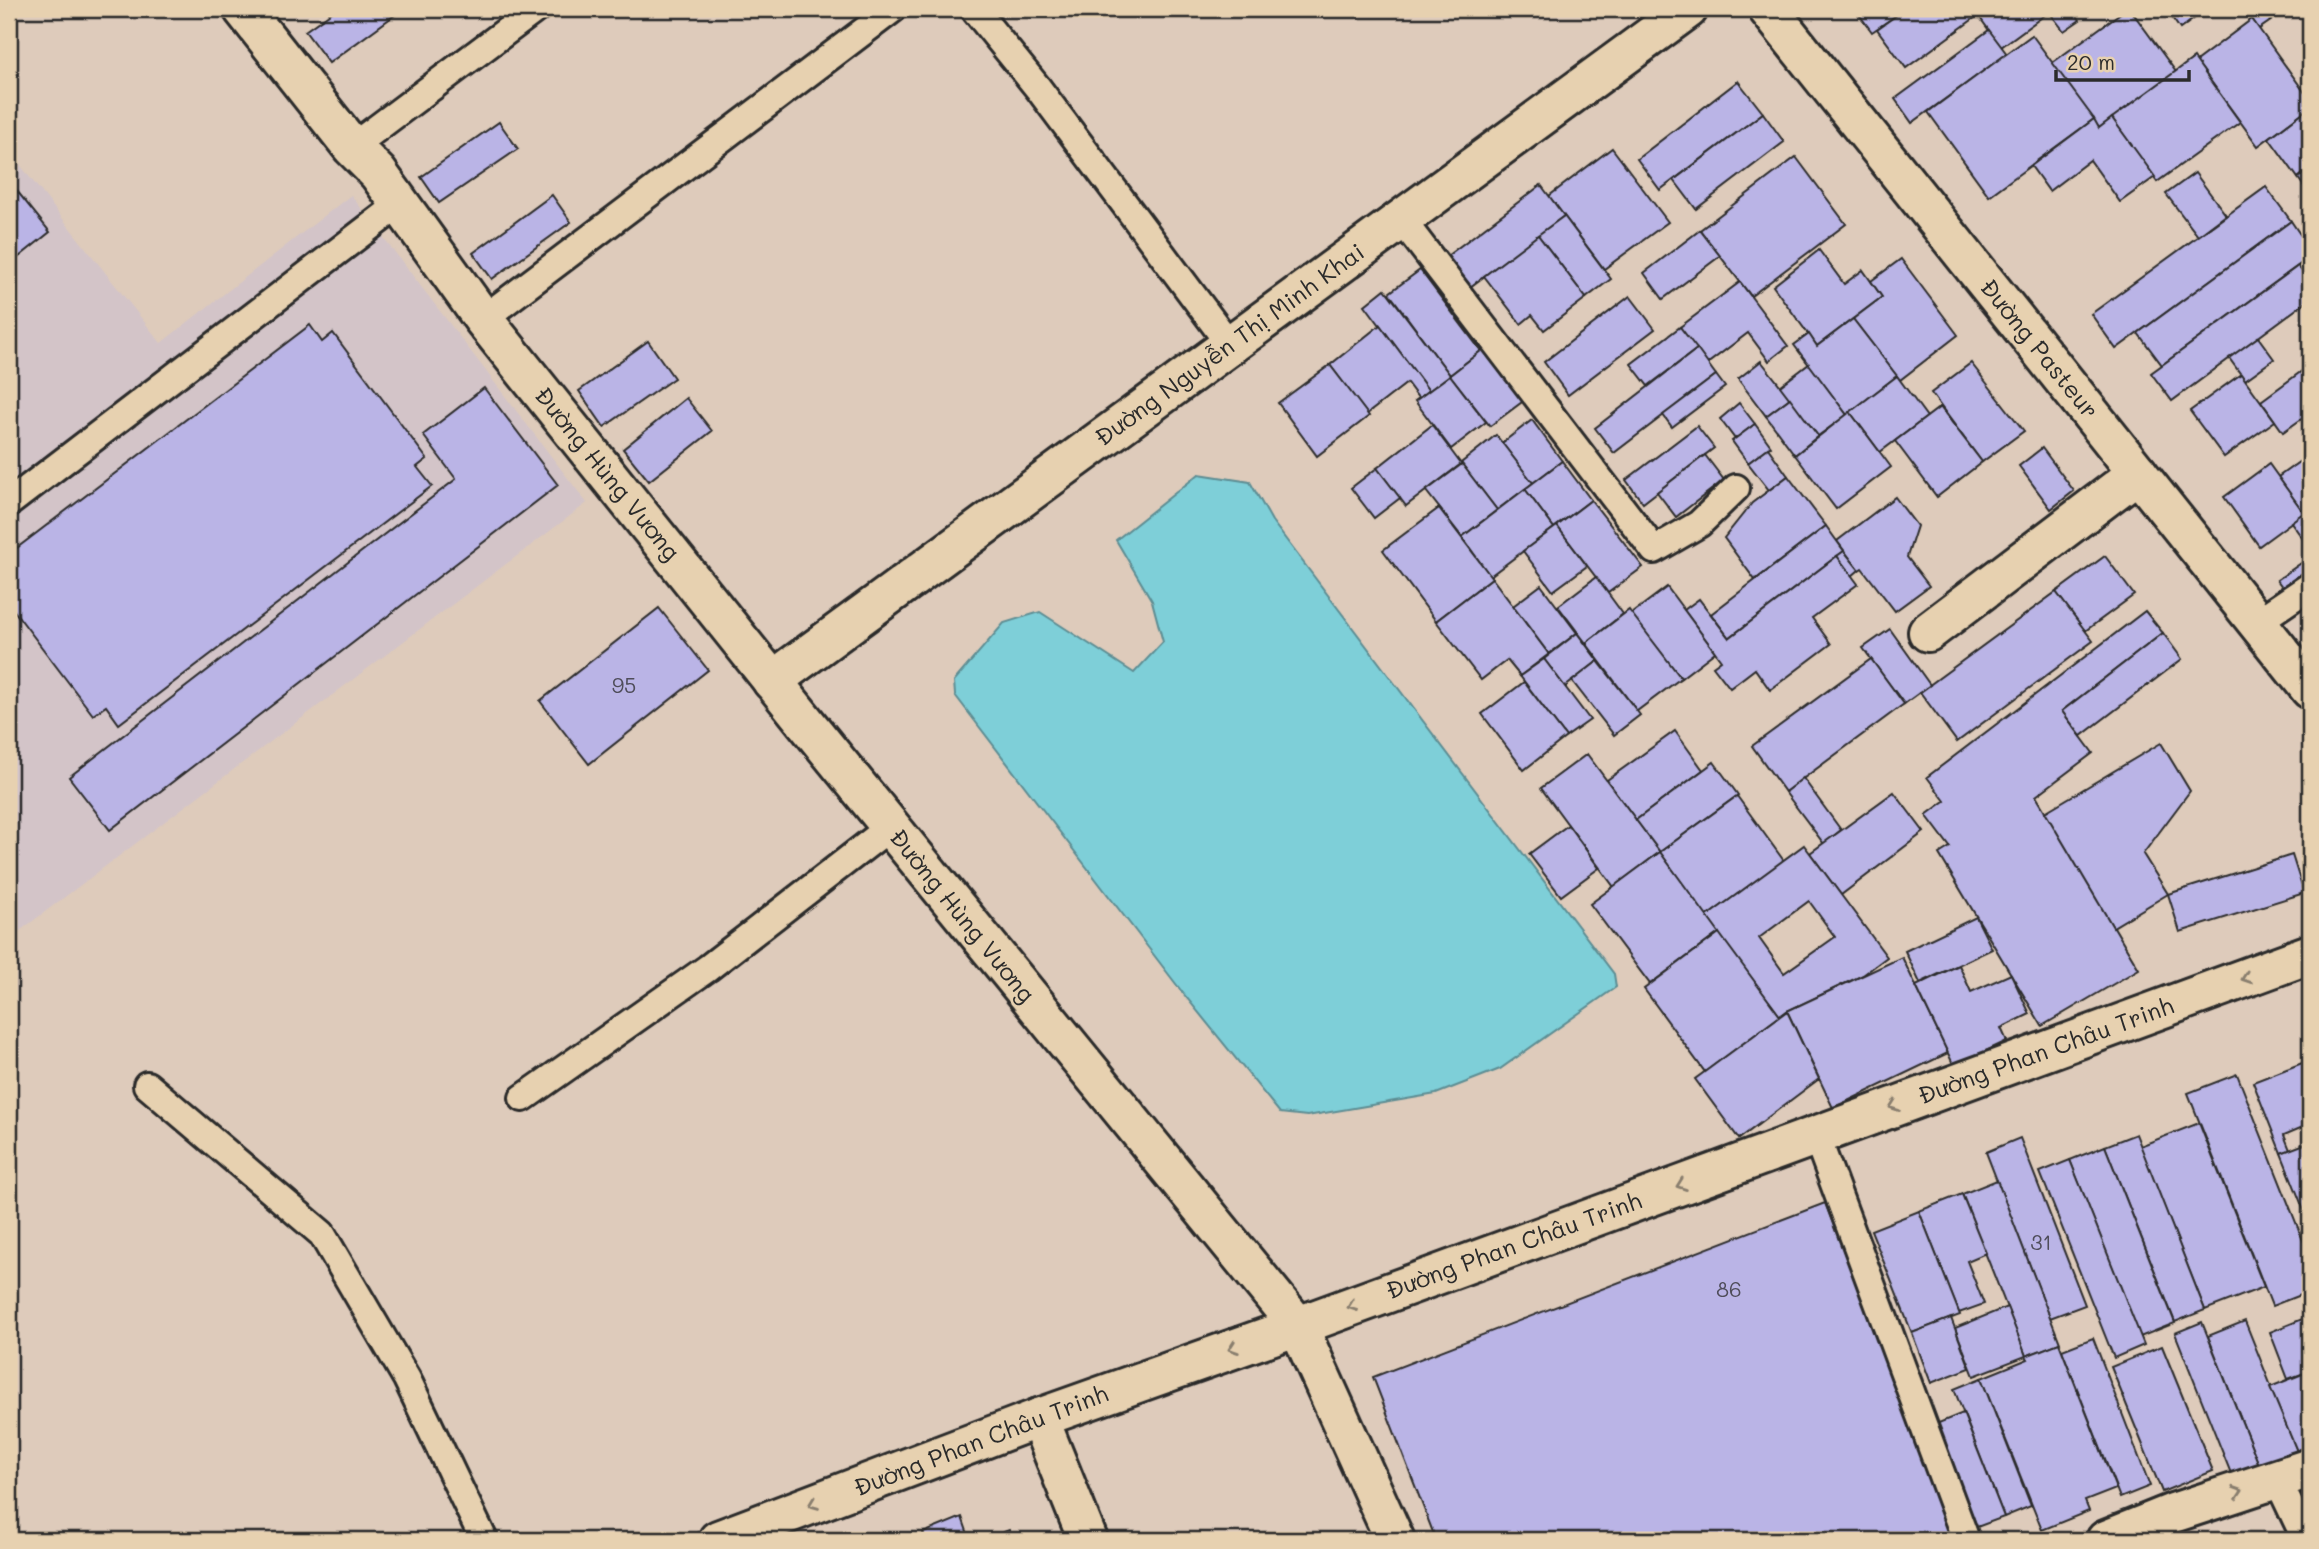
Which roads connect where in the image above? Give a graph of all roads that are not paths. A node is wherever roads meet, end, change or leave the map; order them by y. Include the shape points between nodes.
1 (243, 9) edge
2 (536, 9) edge
3 (893, 9) edge
4 (974, 9) edge
5 (1688, 9) edge
6 (1768, 9) edge
7 (352, 147) junction
8 (401, 204) junction
9 (1401, 219) junction
10 (483, 319) junction
11 (1230, 345) junction
12 (2138, 473) junction
13 (1736, 488) dead end
14 (9, 503) edge
15 (2310, 586) edge
16 (2257, 622) junction
17 (1928, 632) dead end
18 (772, 681) junction
19 (2310, 689) edge
20 (890, 827) junction
21 (2310, 954) edge
22 (147, 1085) dead end
23 (523, 1098) dead end
24 (1816, 1135) junction
25 (1298, 1326) junction
26 (1039, 1418) junction
27 (2294, 1474) edge
28 (484, 1540) edge
29 (718, 1540) edge
30 (1088, 1540) edge
31 (1395, 1540) edge
32 (1966, 1540) edge
33 (2106, 1540) edge
34 (2306, 1540) edge

1 - 7 street, Đường Hùng Vương
2 - 7 lane
3 - 10 lane
4 - 11 lane
5 - 9 street, Đường Nguyễn Thị Minh Khai
6 - 12 street, Đường Pasteur
7 - 8 street, Đường Hùng Vương
8 - 10 street, Đường Hùng Vương
8 - 14 lane
9 - 11 street, Đường Nguyễn Thị Minh Khai
9 - 13 lane via 1654,550 1699,524
10 - 18 street, Đường Hùng Vương
11 - 18 street, Đường Nguyễn Thị Minh Khai
12 - 16 street, Đường Pasteur
12 - 17 street
15 - 16 lane
16 - 19 street, Đường Pasteur
18 - 20 street, Đường Hùng Vương
20 - 23 lane via 708,968
20 - 25 street, Đường Hùng Vương
21 -> 24 street, Đường Phan Châu Trinh
22 - 28 lane via 323,1234 407,1379
24 -> 25 street, Đường Phan Châu Trinh
24 - 32 lane
25 -> 26 street, Đường Phan Châu Trinh
25 - 31 street, Đường Hùng Vương
26 -> 29 street, Đường Phan Châu Trinh
26 - 30 street
33 -> 27 street
27 - 34 lane

